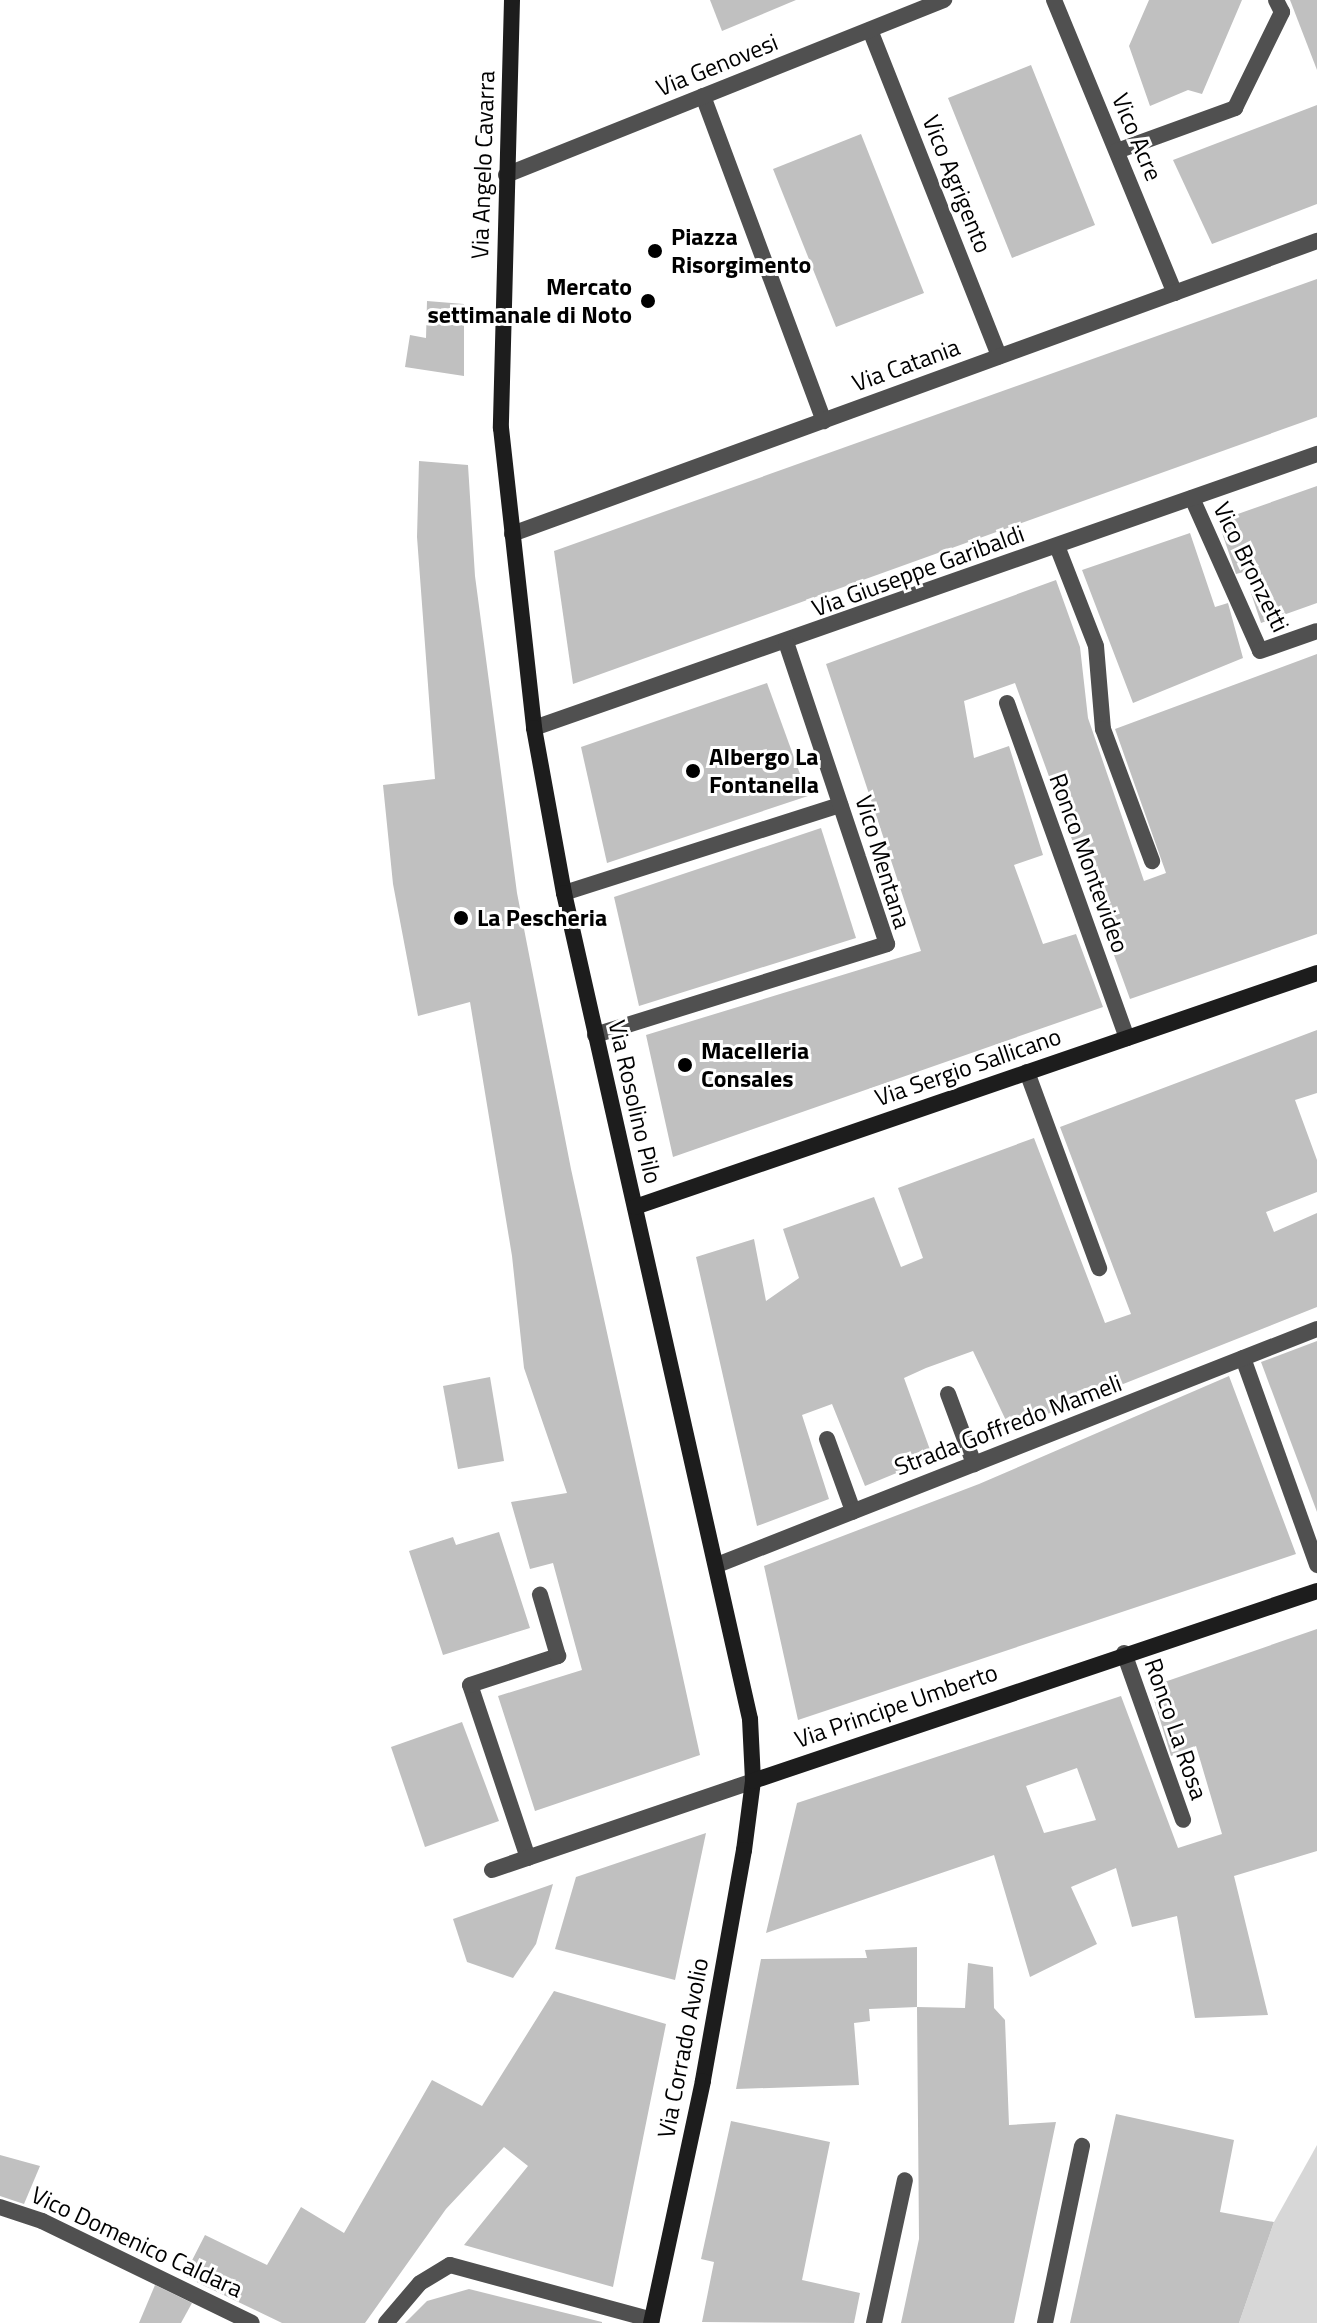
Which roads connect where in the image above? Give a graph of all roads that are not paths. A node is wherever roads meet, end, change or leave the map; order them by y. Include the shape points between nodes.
1 (512, 0) edge
2 (944, 0) edge
3 (1054, 0) edge
4 (1276, 0) edge
5 (870, 30) junction
6 (703, 96) junction
7 (1117, 151) junction
8 (506, 175) junction
9 (1317, 241) edge
10 (1175, 293) junction
11 (999, 356) junction
12 (824, 421) junction
13 (501, 428) joint
14 (1317, 454) edge
15 (1192, 498) junction
16 (512, 534) junction
17 (1057, 546) junction
18 (1317, 631) edge
19 (786, 643) junction
20 (1007, 703) dead end
21 (534, 728) junction
22 (840, 805) junction
23 (1152, 861) dead end
24 (564, 893) junction
25 (1317, 973) edge
26 (595, 1035) junction
27 (1127, 1038) junction
28 (1027, 1072) junction
29 (635, 1207) junction
30 (1099, 1268) dead end
31 (1317, 1329) edge
32 (1243, 1358) junction
33 (948, 1394) dead end
34 (827, 1439) dead end
35 (974, 1464) junction
36 (853, 1511) junction
37 (717, 1565) junction
38 (1317, 1565) edge
39 (1317, 1591) edge
40 (540, 1595) dead end
41 (1124, 1653) junction
42 (753, 1781) junction
43 (1183, 1820) dead end
44 (528, 1858) junction
45 (492, 1870) dead end
46 (1082, 2146) dead end
47 (905, 2180) dead end
48 (0, 2207) edge
49 (652, 2321) edge
50 (252, 2323) edge
51 (386, 2323) edge
52 (874, 2323) edge
53 (1045, 2323) edge

1 - 8 main road, Via Angelo Cavarra
2 - 5 street, Via Genovesi
3 - 7 street, Vico Acre
4 - 7 street via 1282,12 1235,108
5 - 6 street, Via Genovesi
5 - 11 street, Vico Agrigento
6 - 8 street, Via Genovesi
6 - 12 street
7 - 10 street, Vico Acre
8 - 13 main road, Via Angelo Cavarra
9 - 10 street, Via Catania
10 - 11 street, Via Catania
11 - 12 street, Via Catania
12 - 16 street, Via Catania
13 - 16 main road, Via Rosolino Pilo
14 - 15 street, Via Giuseppe Garibaldi
15 - 17 street, Via Giuseppe Garibaldi
15 - 18 street, Vico Bronzetti via 1260,651
16 - 21 main road, Via Rosolino Pilo
17 - 19 street, Via Giuseppe Garibaldi
17 - 23 street via 1096,646 1103,729
19 - 21 street, Via Giuseppe Garibaldi
19 - 22 street, Vico Mentana
20 - 27 street, Ronco Montevideo
21 - 24 main road, Via Rosolino Pilo
22 - 24 street
22 - 26 street, Vico Mentana via 887,944
24 - 26 main road, Via Rosolino Pilo
25 - 27 main road, Via Sergio Sallicano
26 - 29 main road, Via Rosolino Pilo
27 - 28 main road, Via Sergio Sallicano
28 - 29 main road, Via Sergio Sallicano
28 - 30 street
29 - 37 main road, Via Rosolino Pilo
31 - 32 street, Strada Goffredo Mameli
32 - 35 street, Strada Goffredo Mameli
32 - 38 street
33 - 35 street
34 - 36 street
35 - 36 street, Strada Goffredo Mameli
36 - 37 street, Strada Goffredo Mameli
37 - 42 main road, Via Rosolino Pilo via 750,1719
39 - 41 main road, Via Principe Umberto
40 - 44 street via 558,1656 470,1685
41 - 42 main road, Via Principe Umberto
41 - 43 street, Ronco La Rosa
42 - 44 street, Via Principe Umberto
42 - 49 main road, Via Corrado Avolio via 703,2081
44 - 45 street, Via Principe Umberto
46 - 53 street
47 - 52 street
48 - 50 street, Vico Domenico Caldara via 42,2221
49 - 51 street via 450,2265 420,2283

